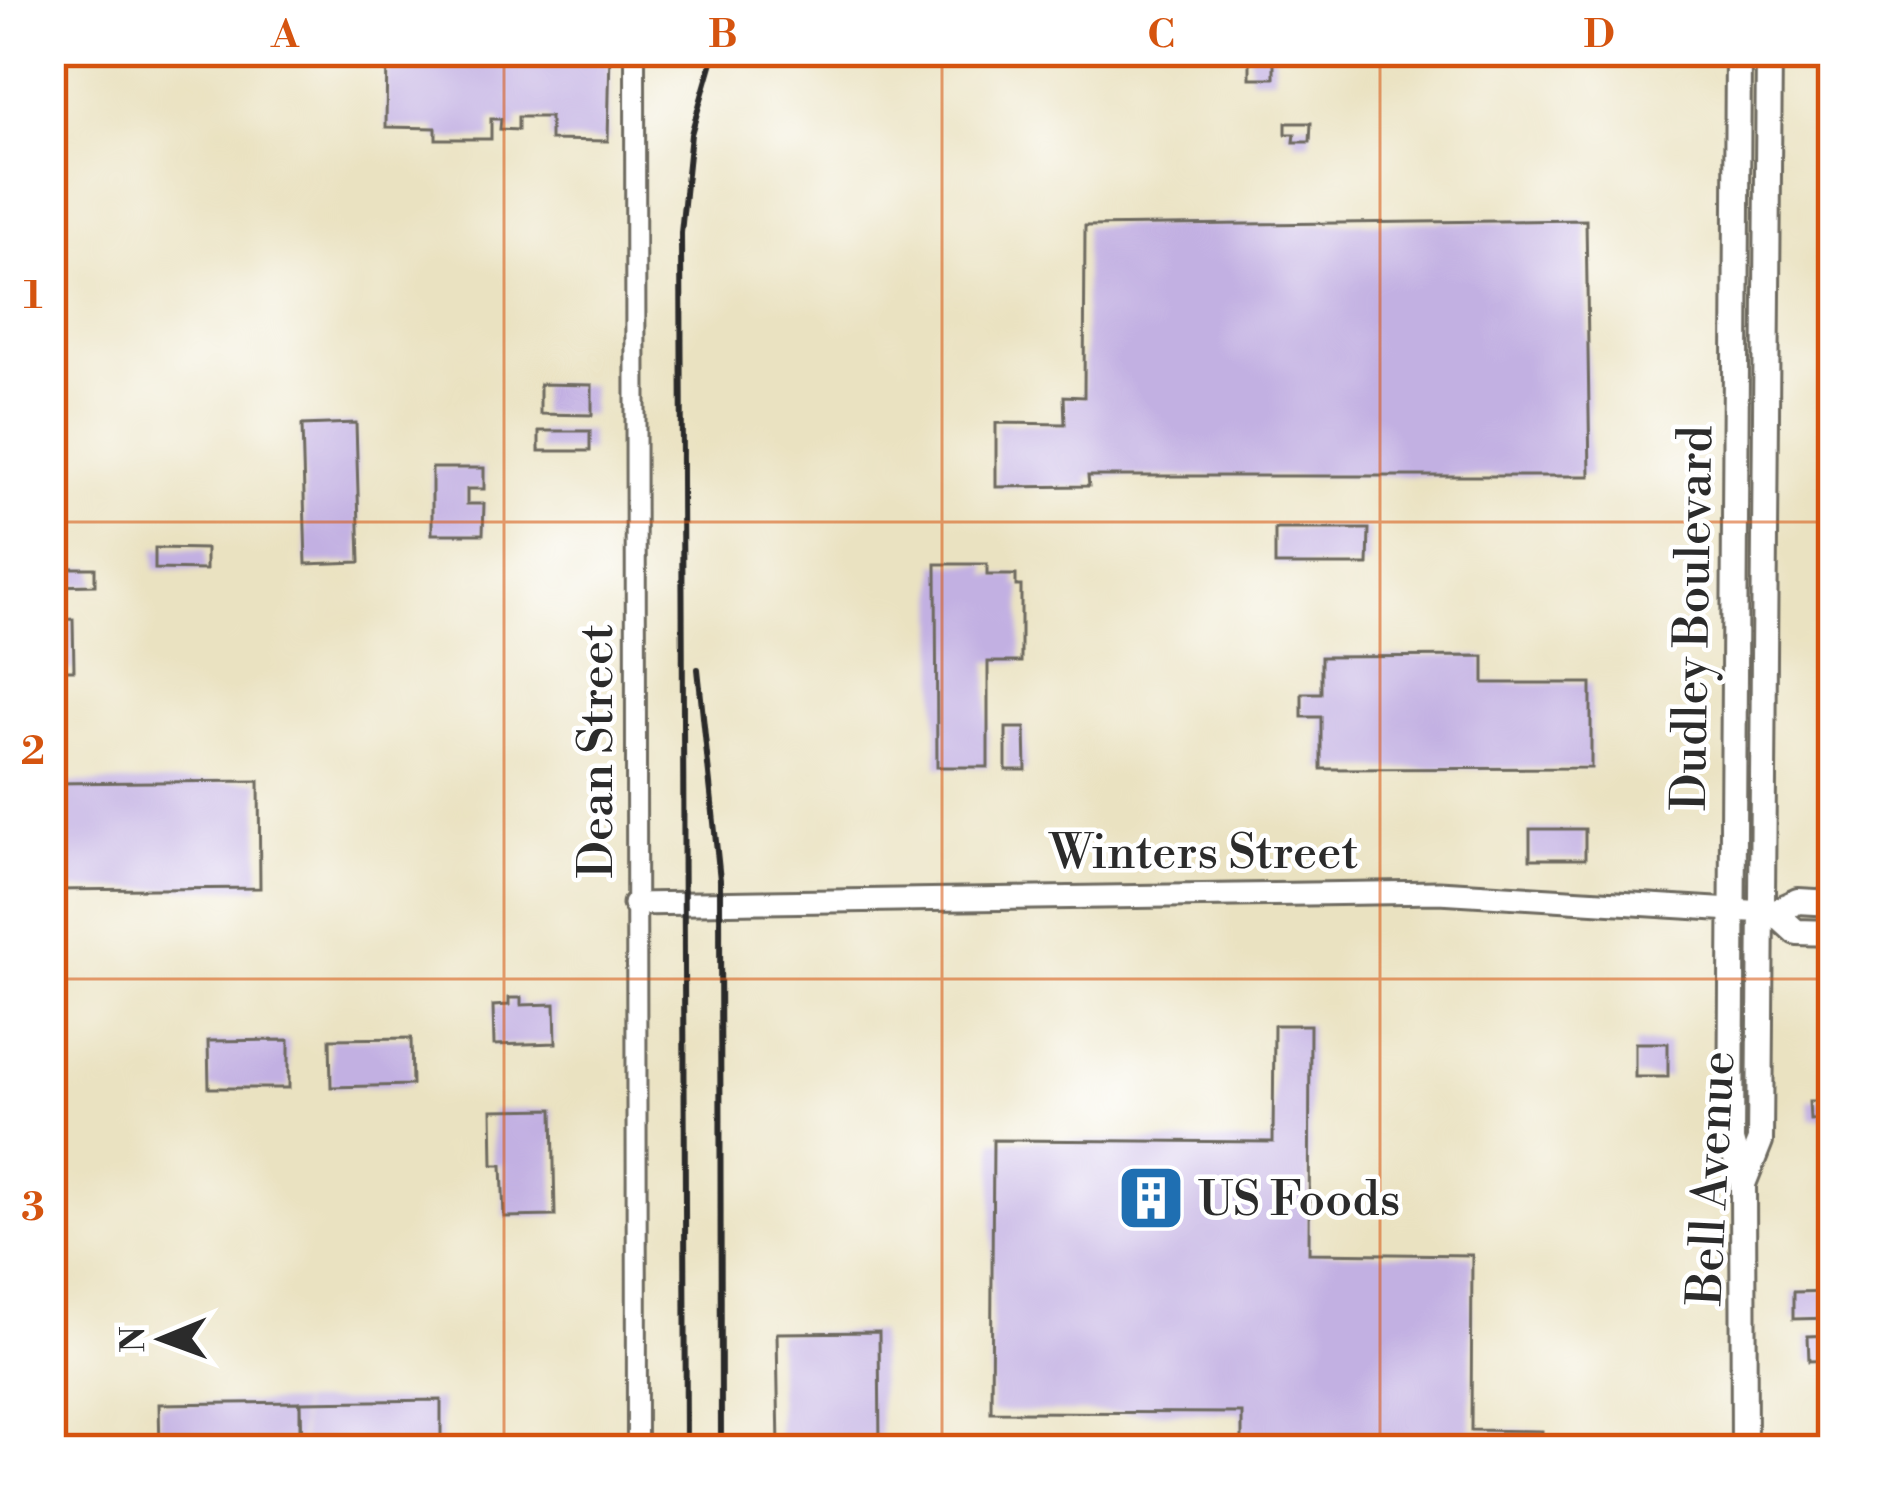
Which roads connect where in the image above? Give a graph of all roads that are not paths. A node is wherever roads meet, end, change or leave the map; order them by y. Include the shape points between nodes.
1 (635, 51) edge
2 (1738, 51) edge
3 (1768, 51) edge
4 (1833, 903) edge
5 (634, 904) junction
6 (1730, 909) junction
7 (1767, 912) junction
8 (1833, 933) edge
9 (1743, 1184) junction
10 (637, 1450) edge
11 (1744, 1450) edge

1 - 5 street, Dean Street
2 - 6 main road, Dudley Boulevard
3 - 7 main road, Dudley Boulevard
4 - 7 main road, Winters Street
5 - 6 street, Winters Street via 1439,892
5 - 10 street, Dean Street
6 - 7 street, Winters Street
6 - 9 main road, Dudley Boulevard via 1731,1141
7 - 8 main road, Winters Street via 1796,932
7 - 9 main road, Bell Avenue via 1760,1141
9 - 11 main road, Bell Avenue

